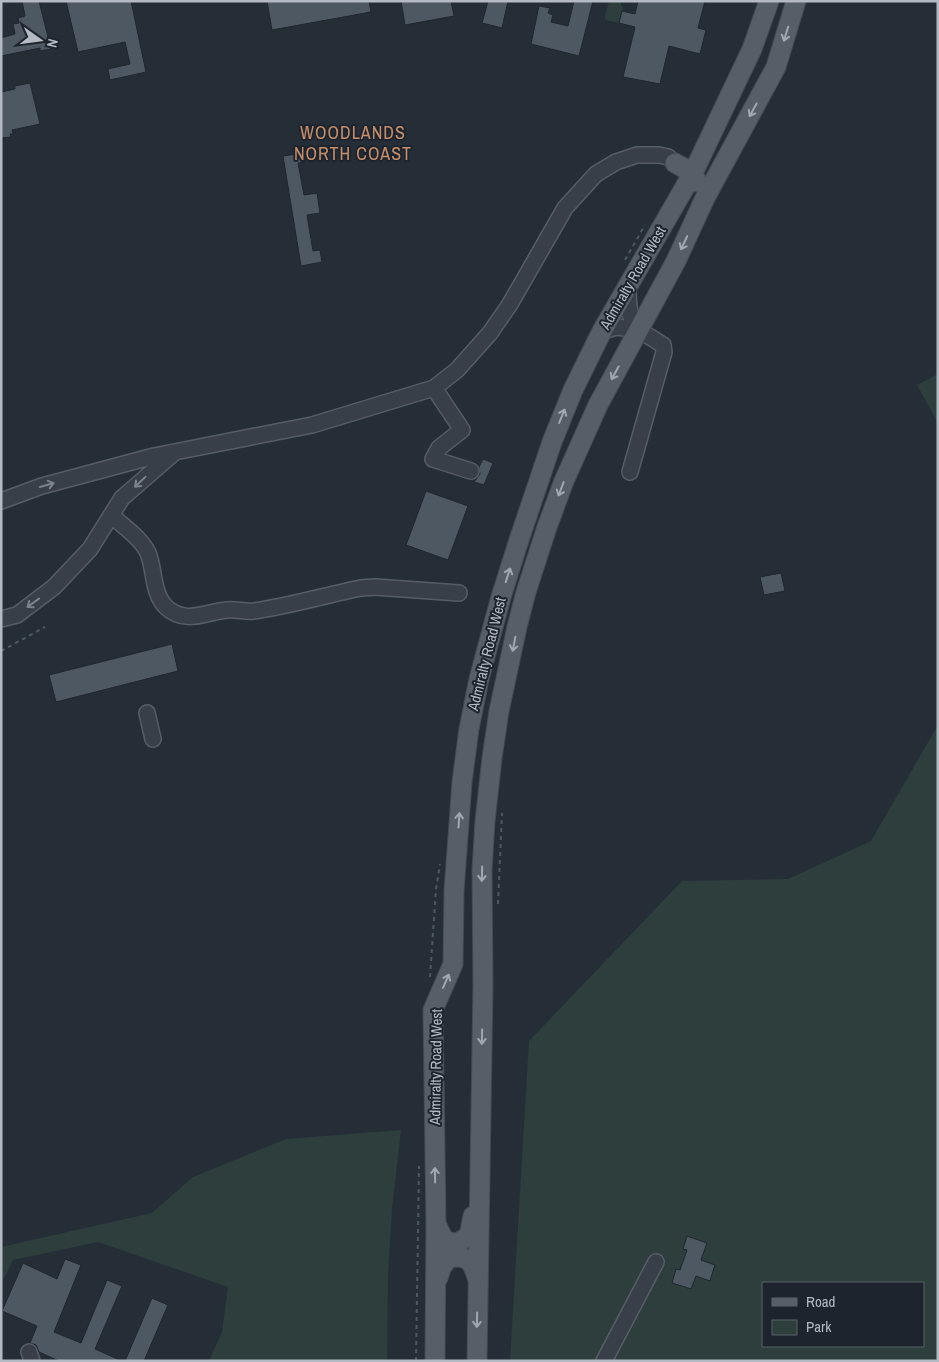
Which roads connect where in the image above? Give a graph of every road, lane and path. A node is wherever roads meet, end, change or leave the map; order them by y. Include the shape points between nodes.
1 (769, 1) edge
2 (796, 1) edge
3 (706, 148) junction
4 (675, 163) junction
5 (723, 164) junction
6 (693, 173) junction
7 (705, 198) junction
8 (628, 287) junction
9 (639, 330) junction
10 (602, 331) junction
11 (434, 388) junction
12 (177, 451) junction
13 (470, 471) dead end
14 (630, 472) dead end
15 (1, 501) edge
16 (111, 516) junction
17 (458, 593) dead end
18 (1, 620) edge
19 (45, 627) dead end
20 (1, 650) edge
21 (147, 713) dead end
22 (153, 739) dead end
23 (502, 809) dead end
24 (498, 908) dead end
25 (480, 1183) junction
26 (436, 1224) junction
27 (656, 1262) dead end
28 (478, 1280) junction
29 (435, 1289) junction
30 (435, 1361) edge
31 (476, 1361) edge
32 (604, 1361) edge

1 - 3 main road, Admiralty Road West via 752,49
2 -> 5 main road, Admiralty Road West via 776,68
3 - 4 main road
3 - 6 main road, Admiralty Road West
4 - 6 main road
4 - 11 street via 659,154 638,155 616,162 596,174 565,208 490,333 457,370
5 - 6 main road
5 - 7 main road, Admiralty Road West
6 - 7 main road
6 - 8 main road, Admiralty Road West
7 -> 9 main road, Admiralty Road West
8 - 9 street via 631,320
8 - 10 main road, Admiralty Road West
9 - 10 street via 617,327
9 - 14 street via 663,345 664,352
9 -> 25 main road, Admiralty Road West via 598,405 547,527 526,592 499,711 482,870
26 -> 10 main road, Admiralty Road West via 433,1010 453,964 456,861 469,729 501,597 552,442 572,390
11 - 12 street via 312,425
11 - 13 street via 462,430 439,448 433,459
15 -> 12 street via 42,486
12 -> 16 street via 122,498
16 - 17 street via 141,542 148,554 157,590 166,606 189,617 227,610 252,612 361,588
16 -> 18 street via 90,549 54,587 16,615
19 - 20 path
21 - 22 street
23 - 24 path
25 - 26 main road via 469,1236 456,1244 444,1240
25 - 28 main road, Admiralty Road West
26 - 29 main road, Admiralty Road West
27 - 32 street
28 - 29 main road via 472,1263 461,1256 449,1257 441,1268
28 -> 31 main road, Admiralty Road West
29 - 30 main road, Admiralty Road West

